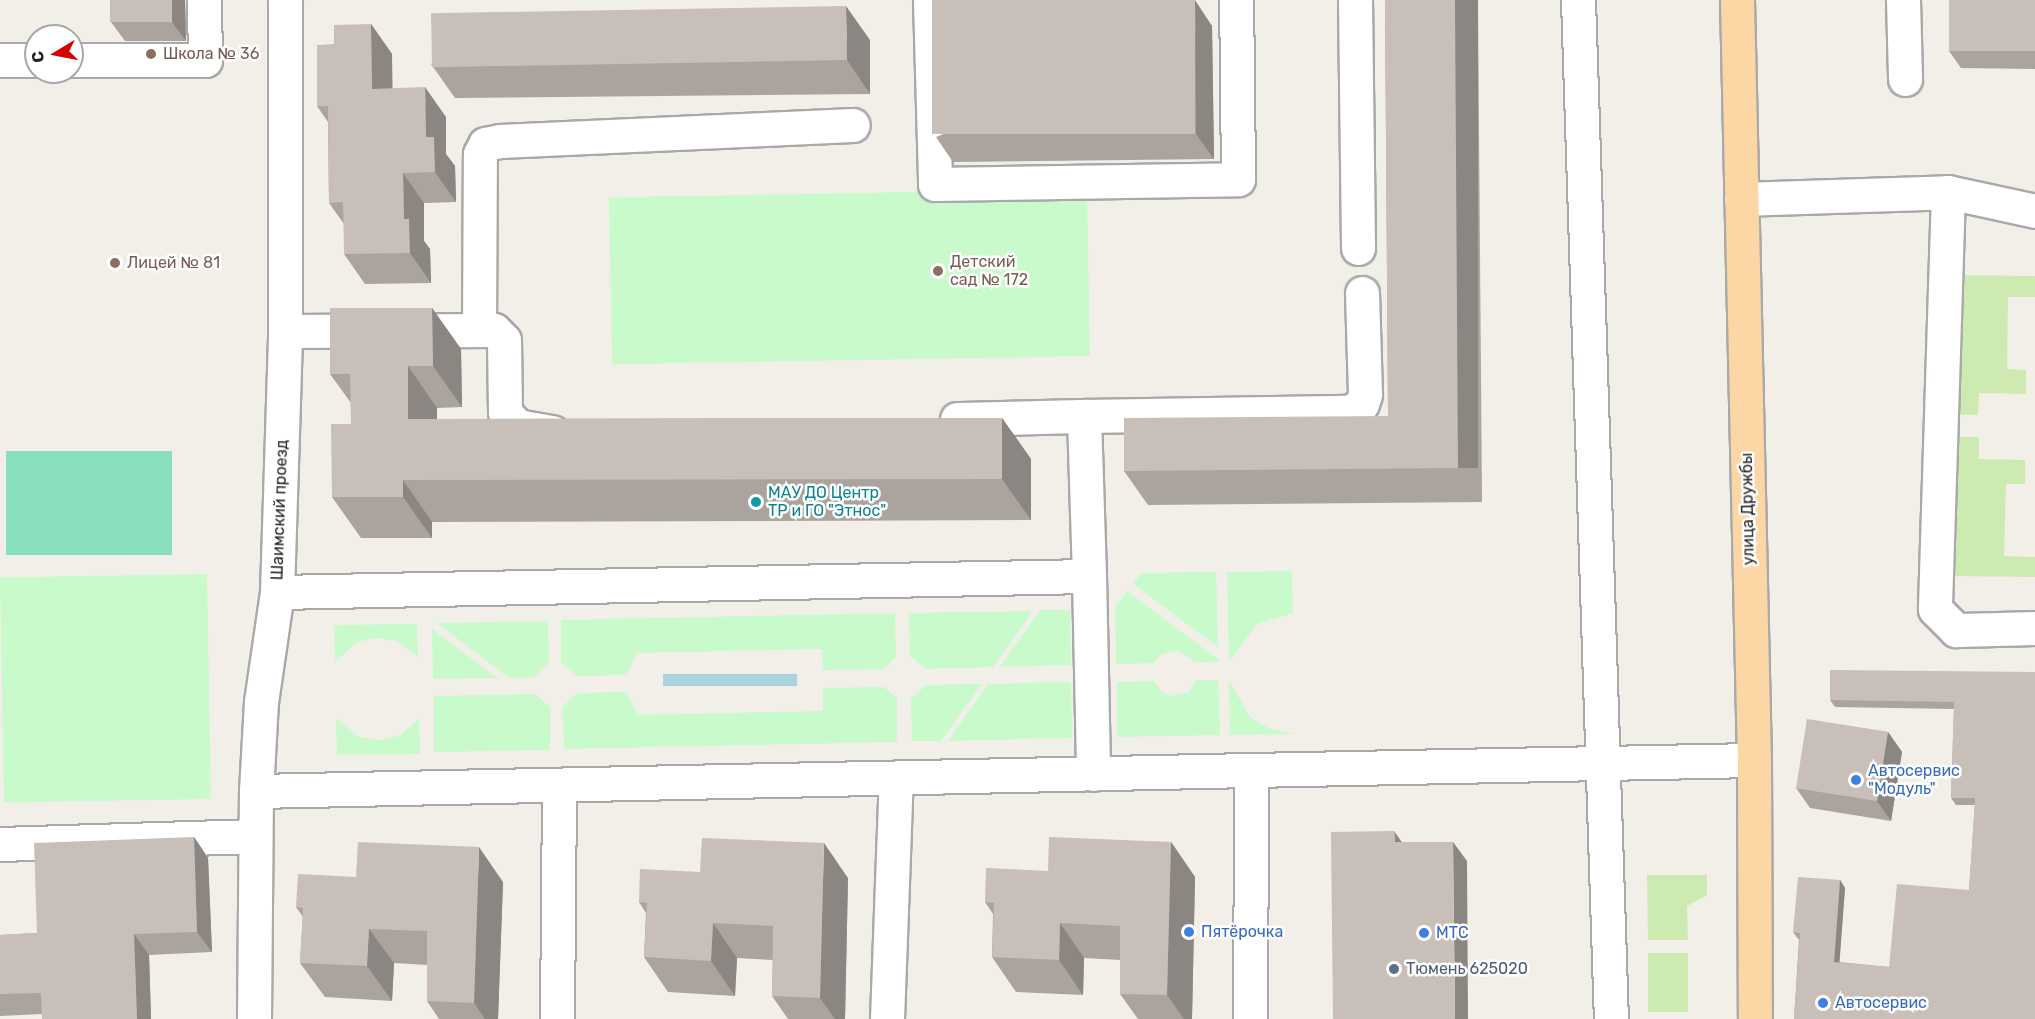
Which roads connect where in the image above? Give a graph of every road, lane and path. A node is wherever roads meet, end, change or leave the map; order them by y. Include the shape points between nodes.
1 (204, 0) edge
2 (285, 0) edge
3 (930, 0) edge
4 (1236, 0) edge
5 (1355, 0) edge
6 (1578, 0) edge
7 (1737, 0) edge
8 (1903, 0) edge
9 (0, 60) edge
10 (24, 60) edge
11 (84, 60) edge
12 (1905, 79) dead end
13 (853, 125) dead end
14 (1948, 192) junction
15 (1741, 199) junction
16 (2035, 211) edge
17 (1358, 248) dead end
18 (1362, 293) dead end
19 (479, 329) junction
20 (285, 332) junction
21 (1084, 416) junction
22 (930, 420) edge
23 (585, 430) edge
24 (1089, 576) junction
25 (277, 592) junction
26 (2035, 628) edge
27 (1754, 760) junction
28 (1602, 763) junction
29 (1251, 770) junction
30 (1093, 774) junction
31 (896, 778) junction
32 (559, 785) junction
33 (256, 791) junction
34 (255, 836) junction
35 (0, 844) edge
36 (255, 1019) edge
37 (557, 1019) edge
38 (887, 1019) edge
39 (1250, 1019) edge
40 (1611, 1019) edge
41 (1755, 1019) edge

1 - 11 street via 206,60
2 - 20 street, Шаимский проезд
3 - 4 street via 935,184 1238,179
5 - 17 street
6 - 28 street
7 - 15 main road, улица Дружбы
8 - 12 street
9 - 10 street
13 - 19 street via 485,144 480,154
14 - 15 street
14 - 16 street
14 - 26 street via 1935,609 1956,630
15 - 27 main road, улица Дружбы
18 - 21 street via 1365,394 1362,404 1350,412
19 - 20 street
19 - 23 street via 494,330 504,340 505,412 517,426 537,432
20 - 25 street, Шаимский проезд
21 - 22 street
21 - 24 street
24 - 25 street
24 - 30 street
25 - 33 street, Шаимский проезд via 261,702
27 - 28 street
27 - 41 main road, улица Дружбы
28 - 29 street
28 - 40 street
29 - 30 street
29 - 39 street
30 - 31 street
31 - 32 street
31 - 38 street
32 - 33 street
32 - 37 street
33 - 34 street, Шаимский проезд
34 - 35 street
34 - 36 street, Шаимский проезд

